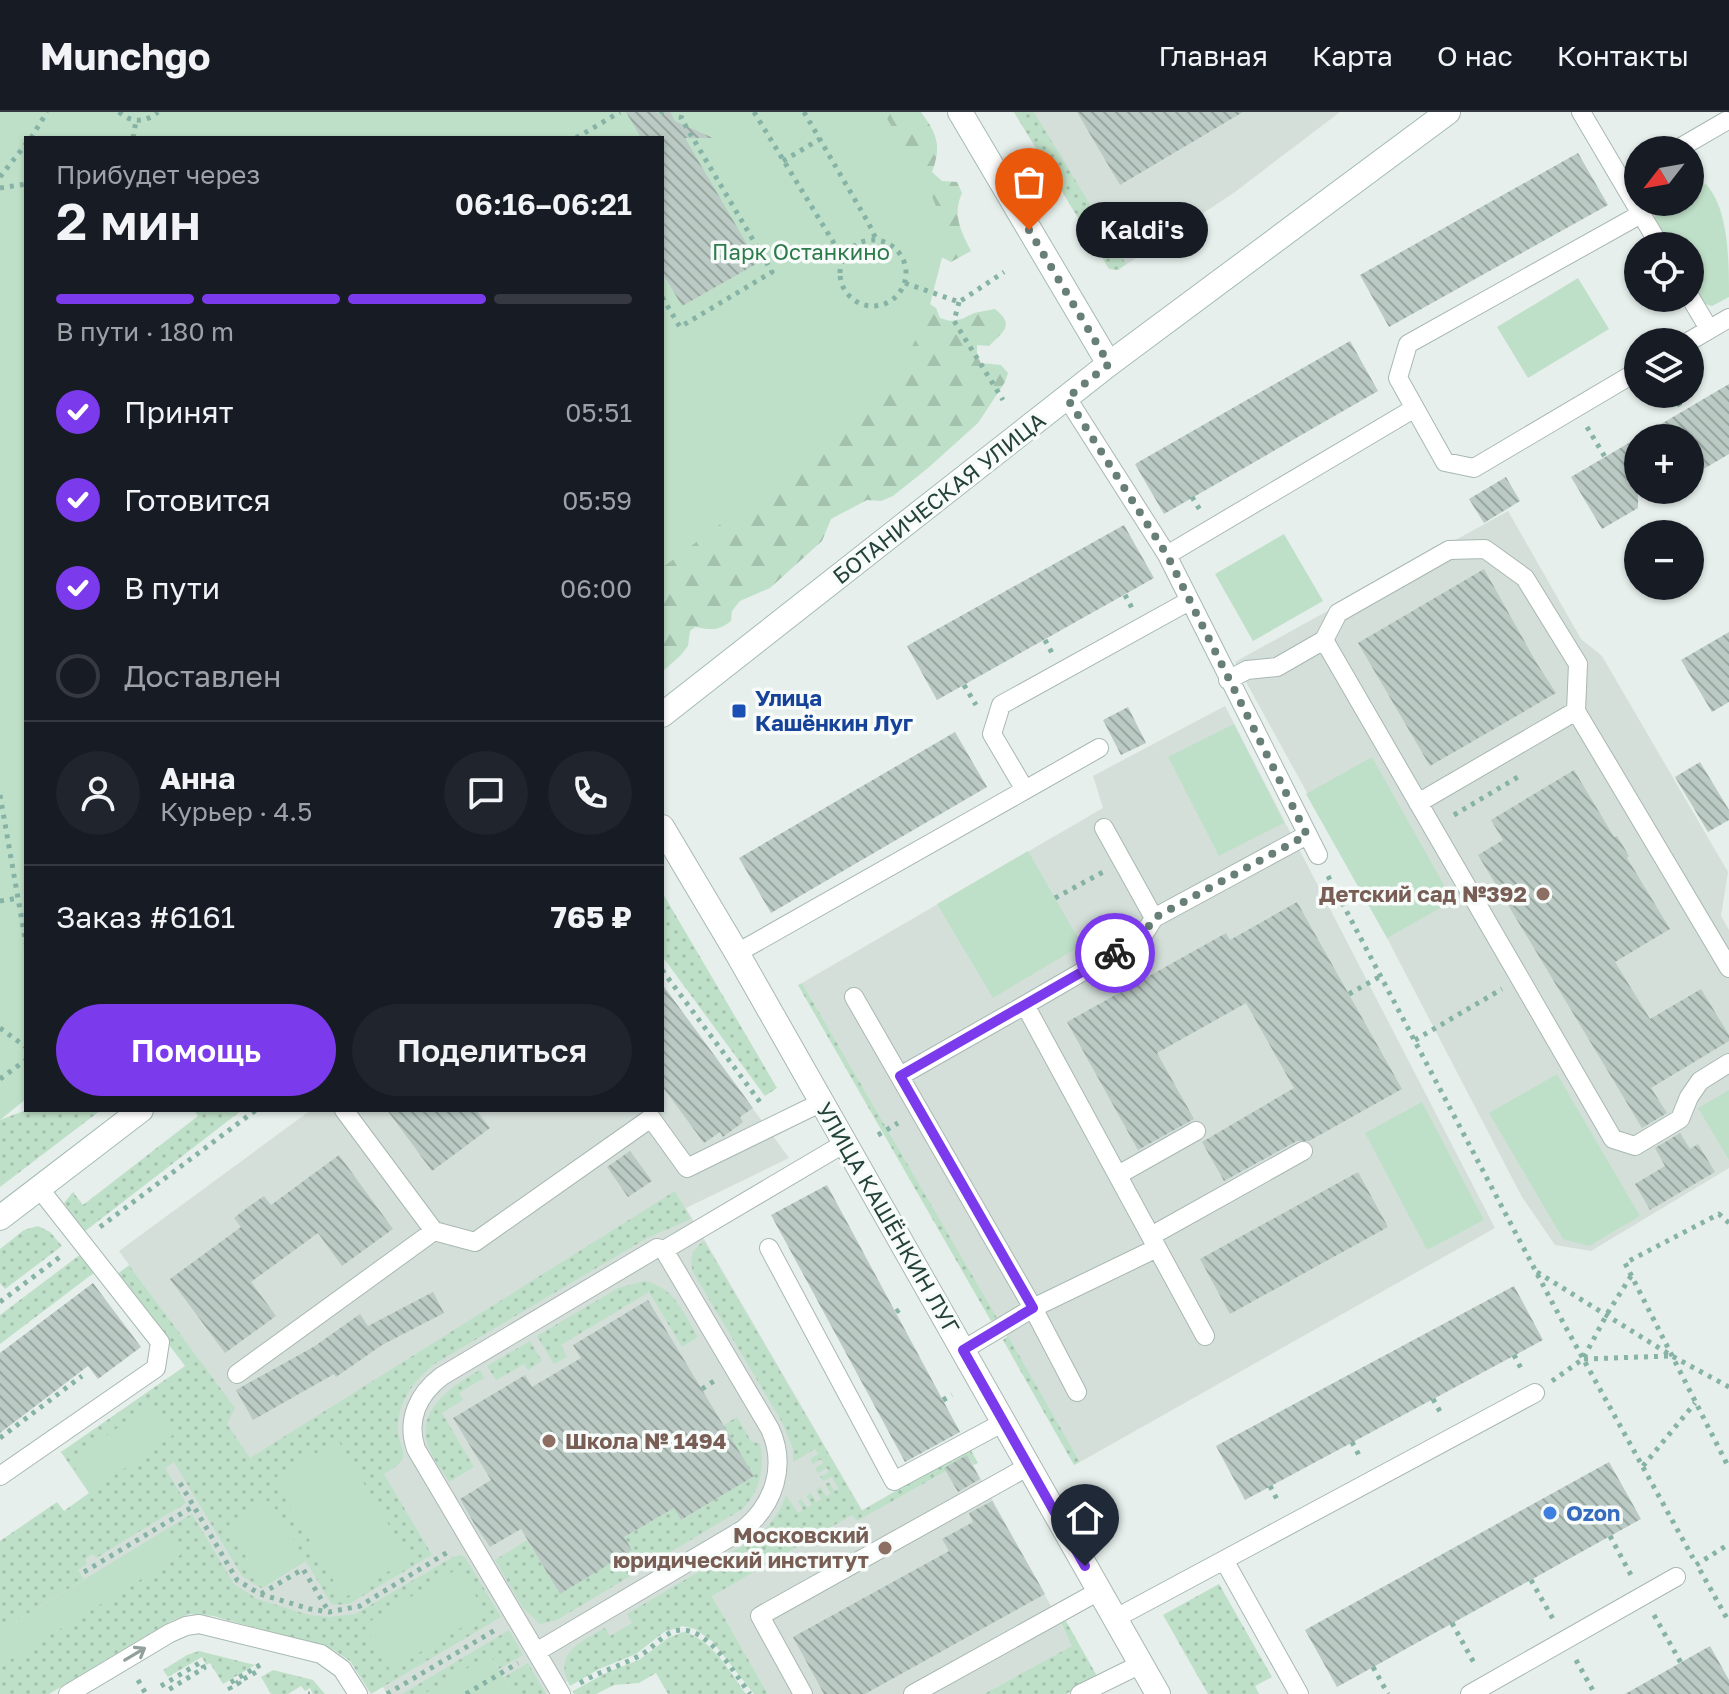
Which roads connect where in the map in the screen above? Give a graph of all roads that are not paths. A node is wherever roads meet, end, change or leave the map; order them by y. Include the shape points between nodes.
1 (1448, 112) edge
2 (1581, 112) edge
3 (967, 115) edge
4 (1726, 121) dead end
5 (1700, 136) edge
6 (1624, 170) edge
7 (1637, 216) edge
8 (1699, 312) edge
9 (1729, 318) edge
10 (1709, 329) junction
11 (1704, 332) edge
12 (1109, 364) junction
13 (1624, 379) edge
14 (1067, 398) junction
15 (1415, 408) junction
16 (1167, 555) junction
17 (1189, 601) junction
18 (1324, 640) junction
19 (1228, 680) junction
20 (1576, 711) junction
21 (664, 713) edge
22 (1099, 748) dead end
23 (1025, 790) junction
24 (1418, 803) junction
25 (1104, 828) dead end
26 (1307, 835) junction
27 (665, 837) edge
28 (1318, 855) road end
29 (1154, 918) junction
30 (737, 953) junction
31 (1729, 968) edge
32 (854, 997) dead end
33 (1025, 1005) junction
34 (1729, 1063) edge
35 (900, 1076) junction
36 (822, 1102) junction
37 (138, 1112) edge
38 (345, 1112) edge
39 (647, 1114) edge
40 (1196, 1131) dead end
41 (845, 1143) junction
42 (1303, 1151) dead end
43 (1118, 1175) junction
44 (39, 1188) junction
45 (0, 1218) edge
46 (434, 1231) junction
47 (1154, 1242) junction
48 (769, 1248) dead end
49 (664, 1250) junction
50 (1033, 1308) junction
51 (1205, 1336) dead end
52 (963, 1350) junction
53 (237, 1374) dead end
54 (1077, 1392) dead end
55 (1535, 1393) road end
56 (1004, 1422) junction
57 (1029, 1466) junction
58 (0, 1476) edge
59 (1224, 1560) junction
60 (1676, 1577) road end
61 (1099, 1591) junction
62 (1116, 1618) junction
63 (536, 1652) junction
64 (1141, 1664) junction
65 (566, 1691) edge
66 (68, 1694) edge
67 (358, 1694) edge
68 (803, 1694) edge
69 (913, 1694) edge
70 (1080, 1694) edge
71 (1158, 1694) edge
72 (1299, 1694) edge
73 (1470, 1694) edge

1 - 12 street, БОТАНИЧЕСКАЯ УЛИЦА
2 - 6 lane
3 - 12 street
4 - 5 lane
7 - 15 lane via 1408,344 1398,378
8 - 10 lane
9 - 10 lane
10 - 11 lane
12 - 14 street, БОТАНИЧЕСКАЯ УЛИЦА
13 - 15 lane via 1474,468 1445,462
14 - 16 lane
14 - 21 street, БОТАНИЧЕСКАЯ УЛИЦА
15 - 16 lane
16 - 17 lane
17 - 19 lane
17 - 23 lane via 1001,705 992,734
18 - 19 lane via 1277,667 1247,670
18 - 20 lane via 1338,613 1449,550 1485,549 1525,578 1578,664
18 - 24 lane
19 - 26 lane
20 - 24 lane
20 - 31 lane
22 - 23 lane
23 - 30 lane
24 - 34 lane via 1613,1139 1635,1146 1680,1119 1700,1081
25 - 29 lane
26 - 28 lane
26 - 29 lane
27 - 30 street, УЛИЦА КАШЁНКИН ЛУГ
29 - 33 lane via 1142,937
30 - 36 street, УЛИЦА КАШЁНКИН ЛУГ
32 - 35 lane
33 - 35 lane
33 - 43 lane
35 - 50 lane
36 - 39 lane via 687,1168
36 - 41 street, УЛИЦА КАШЁНКИН ЛУГ
37 - 44 street
38 - 46 lane
39 - 46 lane via 475,1242
40 - 43 lane
41 - 49 lane
41 - 52 street, УЛИЦА КАШЁНКИН ЛУГ
42 - 47 lane
43 - 47 lane
44 - 45 street
44 - 58 lane via 160,1342 156,1368
46 - 53 lane
47 - 50 lane
47 - 51 lane
48 - 56 lane via 894,1481
49 - 63 lane via 770,1429 778,1454 776,1482 765,1509 744,1529
49 - 63 lane via 657,1248 442,1376 424,1392 414,1414 412,1437 422,1460
50 - 52 lane
50 - 54 lane
52 - 56 street, УЛИЦА КАШЁНКИН ЛУГ
55 - 59 lane
56 - 57 street, УЛИЦА КАШЁНКИН ЛУГ
57 - 61 street, УЛИЦА КАШЁНКИН ЛУГ
57 - 68 lane via 760,1616
59 - 62 lane
59 - 72 lane
60 - 73 lane via 1640,1589 1561,1633
61 - 62 street, УЛИЦА КАШЁНКИН ЛУГ
61 - 69 lane
62 - 64 street, УЛИЦА КАШЁНКИН ЛУГ
63 - 65 lane
64 - 70 lane
64 - 71 street, УЛИЦА КАШЁНКИН ЛУГ
66 -> 67 lane via 170,1633 199,1624 321,1654 342,1669

